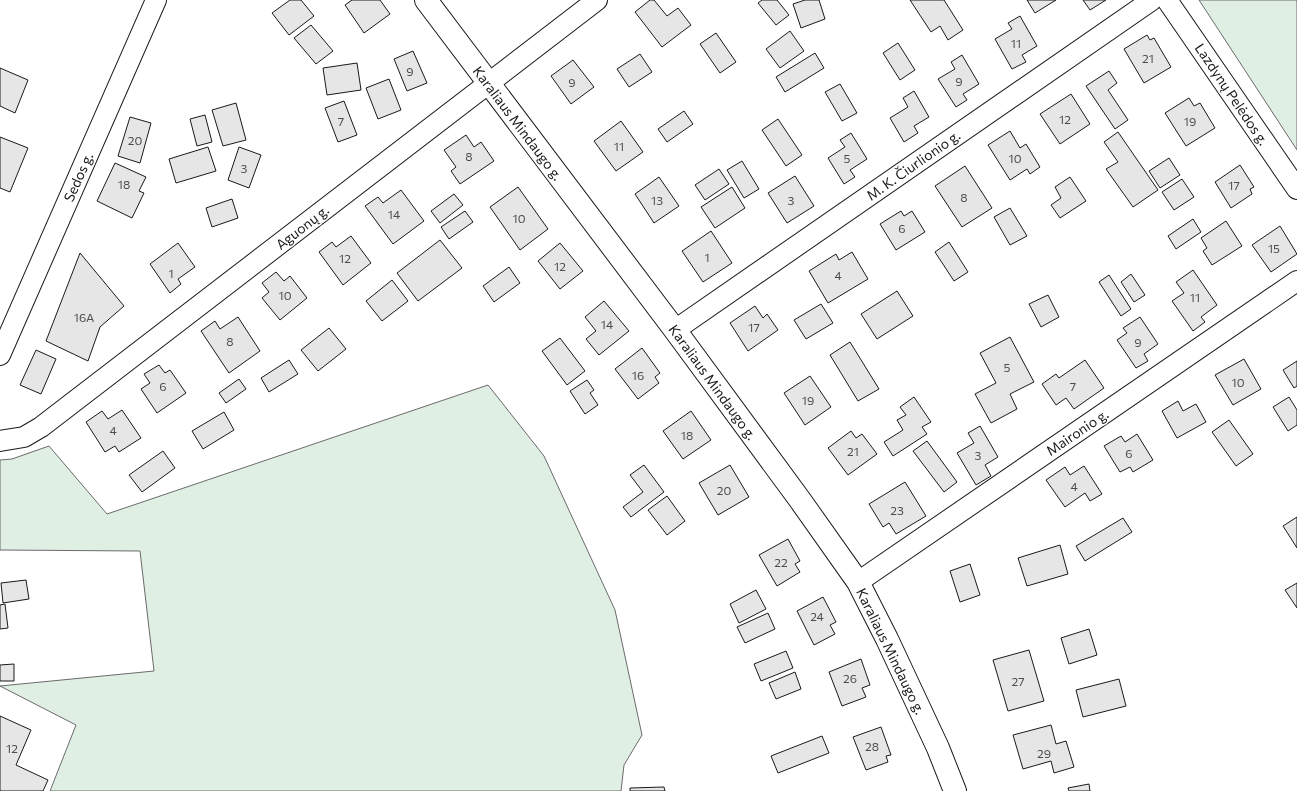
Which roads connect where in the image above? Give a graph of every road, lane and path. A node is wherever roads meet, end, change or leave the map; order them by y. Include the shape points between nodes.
1 (156, 0) edge
2 (426, 0) edge
3 (597, 0) edge
4 (1152, 0) edge
5 (1167, 0) edge
6 (489, 84) junction
7 (1297, 189) edge
8 (1297, 281) edge
9 (674, 330) junction
10 (0, 355) edge
11 (0, 441) edge
12 (858, 582) junction
13 (955, 791) edge

1 - 10 street, Sedos g.
2 - 6 main road, Karaliaus Mindaugo g.
3 - 6 street, Aguonų g.
4 - 9 street, M. K. Čiurlionio g.
5 - 7 street, Lazdynų Pelėdos g.
6 - 9 main road, Karaliaus Mindaugo g.
6 - 11 street, Aguonų g. via 41,427 24,437
8 - 12 street, Maironio g.
9 - 12 main road, Karaliaus Mindaugo g.
12 - 13 main road, Karaliaus Mindaugo g. via 938,748

